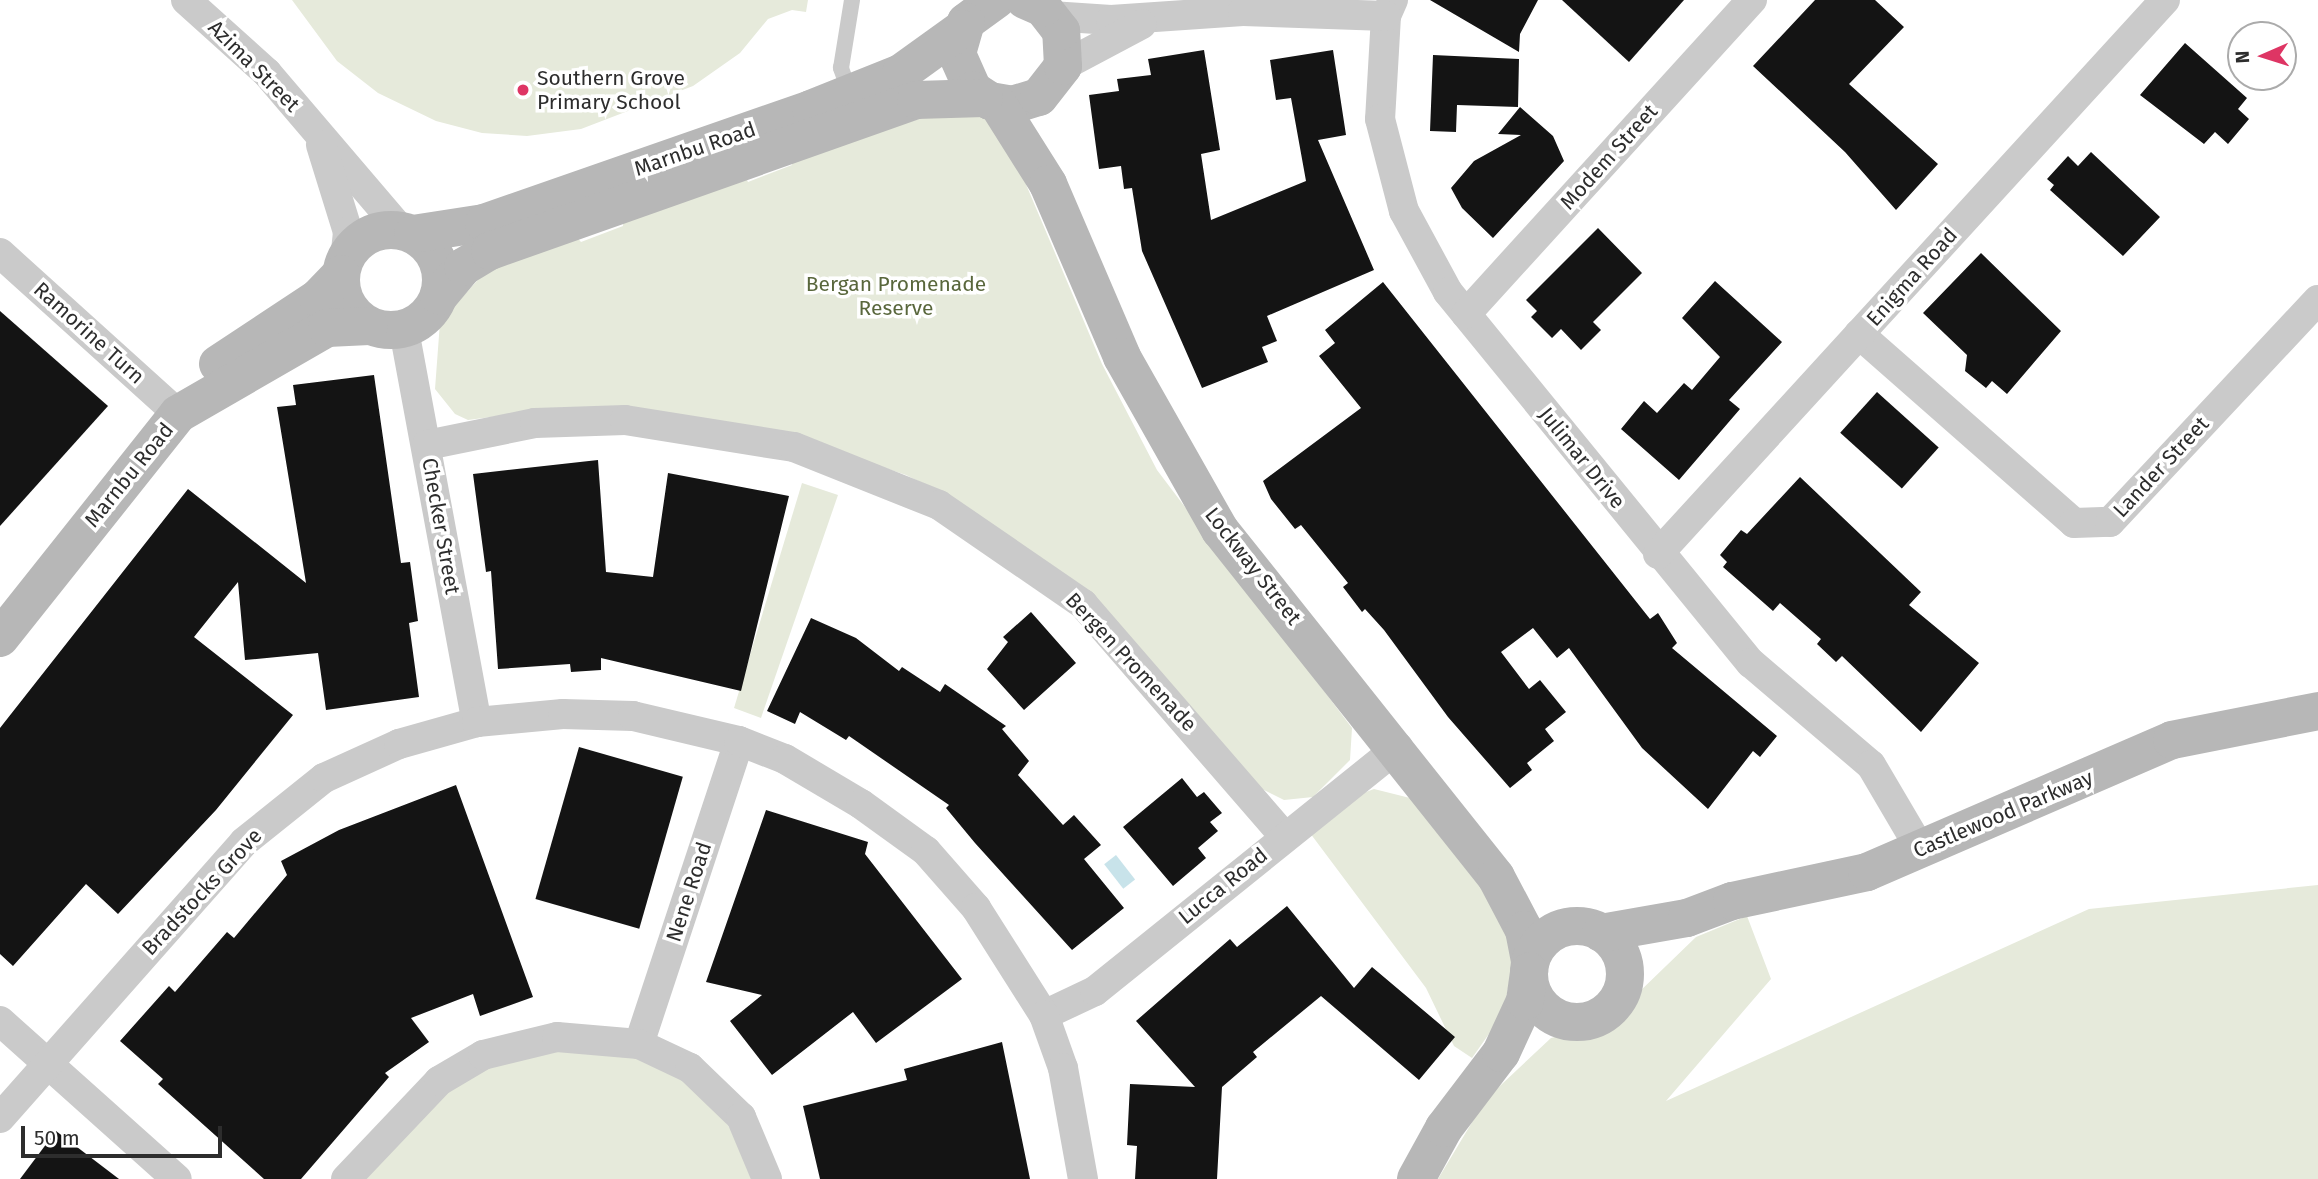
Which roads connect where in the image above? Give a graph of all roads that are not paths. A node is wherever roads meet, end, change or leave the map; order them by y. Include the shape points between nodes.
1 (186, 0) edge
2 (1752, 0) edge
3 (2165, 0) edge
4 (1036, 5) edge
5 (851, 6) edge
6 (1389, 8) edge
7 (975, 11) edge
8 (1155, 19) junction
9 (1057, 77) junction
10 (850, 93) junction
11 (990, 101) junction
12 (319, 136) junction
13 (1048, 184) junction
14 (407, 232) junction
15 (0, 253) edge
16 (343, 266) junction
17 (439, 296) junction
18 (2318, 300) edge
19 (1466, 314) junction
20 (387, 328) junction
21 (1859, 334) junction
22 (171, 407) junction
23 (427, 445) junction
24 (1658, 554) junction
25 (0, 605) edge
26 (0, 638) edge
27 (2318, 711) edge
28 (477, 722) junction
29 (739, 741) junction
30 (1398, 747) junction
31 (1284, 836) junction
32 (1921, 850) junction
33 (1496, 877) junction
34 (1687, 918) junction
35 (1588, 929) junction
36 (1529, 967) junction
37 (1624, 982) junction
38 (1044, 1015) junction
39 (1562, 1020) junction
40 (0, 1021) edge
41 (639, 1044) junction
42 (1501, 1053) junction
43 (47, 1061) junction
44 (0, 1118) edge
45 (177, 1179) edge
46 (346, 1179) edge
47 (767, 1179) edge
48 (1083, 1179) edge
49 (1416, 1179) edge

1 - 12 street, Azima Street via 267,73
2 - 19 street, Modem Street
3 - 21 street, Enigma Road
4 - 8 street
4 - 9 street, Lockway Street via 1063,39
5 - 10 lane via 841,68
6 - 8 street via 1243,10
6 - 19 street, Julimar Drive via 1380,119 1404,211
7 - 10 street, Marnbu Road via 901,73
7 - 11 street, Lockway Street via 960,67
8 - 9 street
9 - 11 street, Marnbu Road via 1026,103
9 - 13 street, Lockway Street
10 - 14 street, Marnbu Road via 484,223
11 - 13 street, Lockway Street
11 - 17 street, Marnbu Road via 916,100 490,251 463,267
12 - 14 street, Azima Street
12 - 16 street via 348,232
13 - 30 street, Lockway Street via 1122,356 1220,530
14 - 16 street via 368,235
14 - 17 street via 440,267
15 - 22 street, Ramorine Turn
16 - 20 street via 347,304
16 - 22 street, Marnbu Road via 318,298
17 - 20 street via 432,311
18 - 21 street, Lander Street via 2110,522 2074,523
19 - 24 street, Julimar Drive
20 - 22 street, Marnbu Road via 327,328
20 - 23 street, Checker Street
21 - 24 street, Enigma Road
22 - 25 street, Marnbu Road
22 - 26 street, Marnbu Road
23 - 28 street, Checker Street
23 - 31 street, Bergen Promenade via 535,424 625,420 794,447 928,500 993,538 1083,604
24 - 32 street, Julimar Drive via 1751,663 1871,765
27 - 32 street, Castlewood Parkway via 2172,740
28 - 29 street, Bradstocks Grove via 564,714 633,716
28 - 43 street, Bradstocks Grove via 399,744 314,786 244,842
29 - 38 street, Bradstocks Grove via 817,777 926,851 976,908
29 - 41 street, Nene Road
30 - 31 street, Lucca Road
30 - 33 street, Lockway Street
31 - 38 street, Lucca Road via 1095,992
32 - 34 street, Castlewood Parkway via 1867,872 1732,901
33 - 35 street, Lockway Street
33 - 36 street, Lockway Street via 1524,930
34 - 35 street, Castlewood Parkway
34 - 37 street, Castlewood Parkway
35 - 36 street via 1542,941
35 - 37 street via 1620,954
36 - 39 street via 1537,1001
36 - 42 street via 1525,1001
37 - 39 street via 1614,1004 1594,1019
38 - 48 street, Bradstocks Grove via 1063,1068
39 - 42 street
40 - 43 street
41 - 46 street via 557,1037 483,1055 421,1097
41 - 47 street via 690,1068 729,1102 753,1137
42 - 49 street via 1444,1128
43 - 44 street, Bradstocks Grove
43 - 45 street

